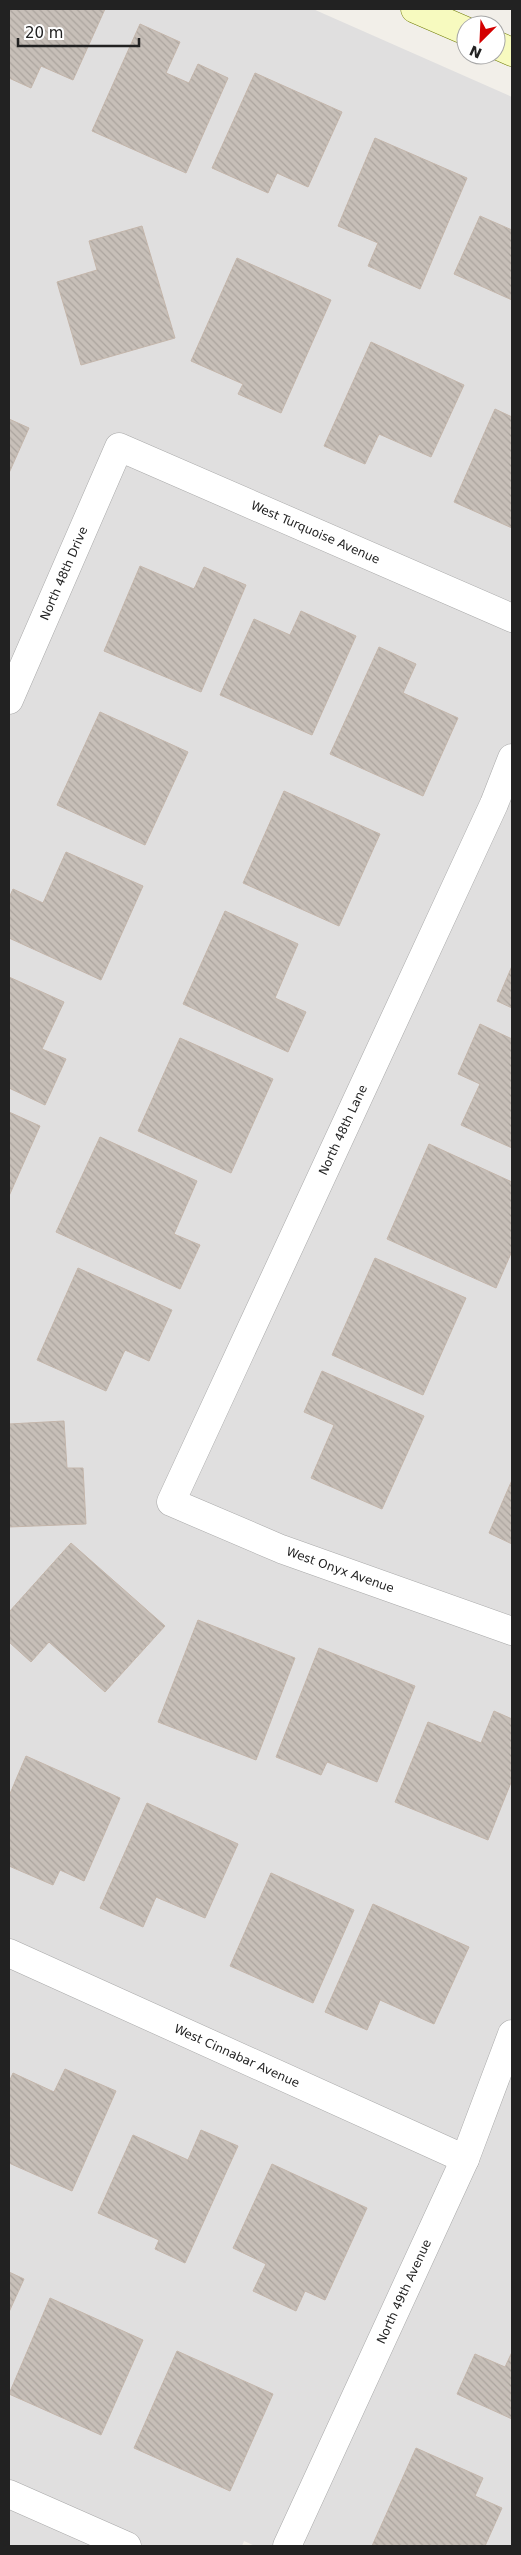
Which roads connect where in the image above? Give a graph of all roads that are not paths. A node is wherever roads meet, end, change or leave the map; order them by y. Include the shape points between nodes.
1 (415, 9) edge
2 (456, 27) edge
3 (119, 447) joint
4 (512, 618) edge
5 (9, 700) edge
6 (512, 758) edge
7 (171, 1502) joint
8 (512, 1631) edge
9 (9, 1953) edge
10 (512, 2034) edge
11 (465, 2159) junction
12 (9, 2494) edge
13 (127, 2546) edge
14 (287, 2546) edge

1 - 2 street
3 - 4 street, West Turquoise Avenue
3 - 5 street, North 48th Drive
6 - 7 street, North 48th Lane via 490,813
7 - 8 street, West Onyx Avenue via 281,1549
9 - 11 street, West Cinnabar Avenue
10 - 11 street, North 49th Avenue
11 - 14 street, North 49th Avenue
12 - 13 street

